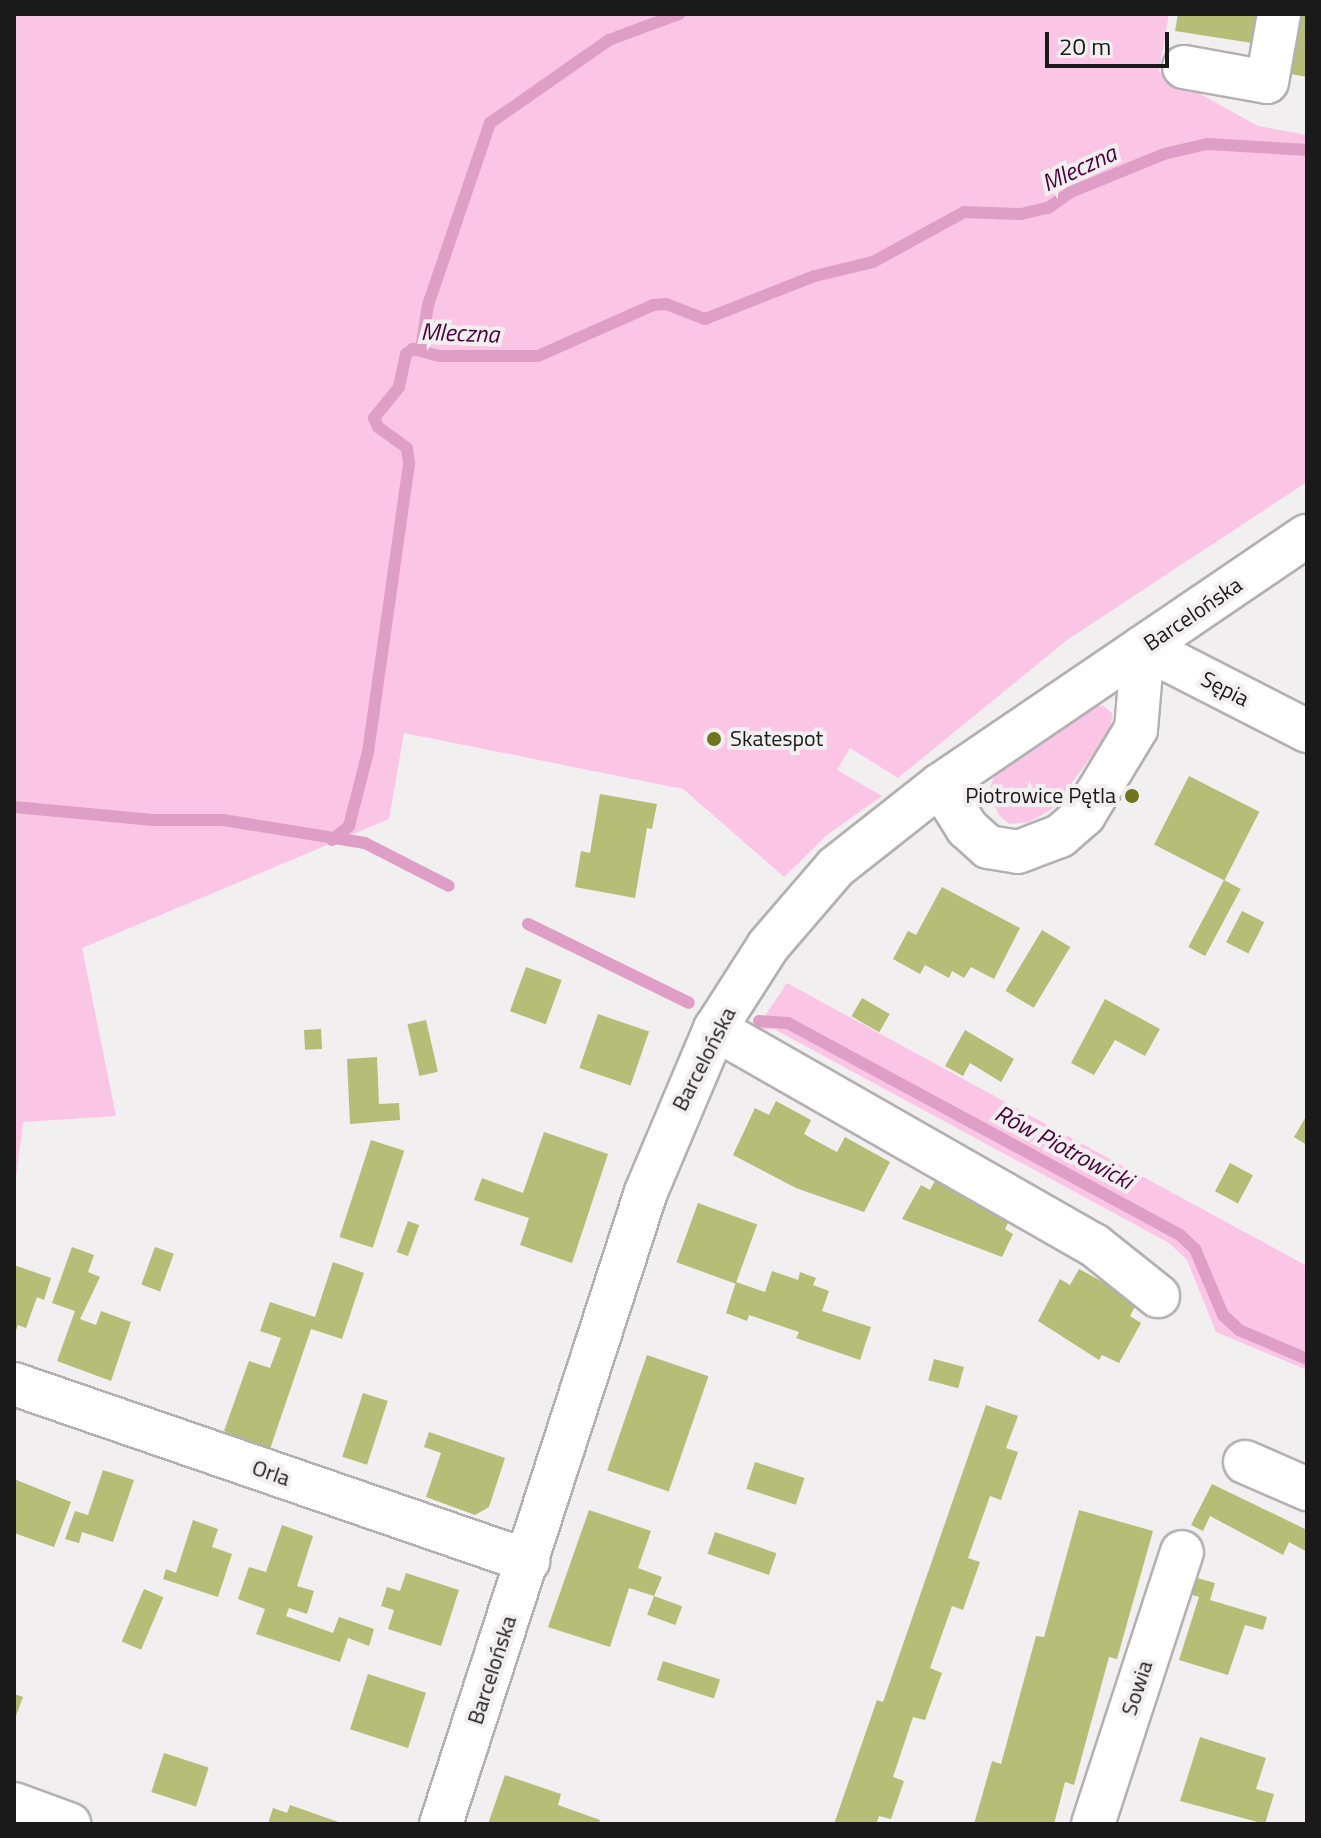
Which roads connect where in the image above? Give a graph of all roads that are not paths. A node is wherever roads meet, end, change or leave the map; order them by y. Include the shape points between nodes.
1 (1279, 14) edge
2 (1184, 67) dead end
3 (1307, 536) edge
4 (1143, 647) junction
5 (1307, 731) edge
6 (940, 785) junction
7 (715, 1029) junction
8 (1158, 1296) dead end
9 (14, 1384) edge
10 (1245, 1462) dead end
11 (1307, 1489) edge
12 (1182, 1552) dead end
13 (528, 1561) junction
14 (441, 1824) edge
15 (1093, 1824) edge

1 - 2 street via 1267,82
3 - 4 street, Barcelońska
4 - 5 street, Sępia
4 - 6 street, Barcelońska
4 - 6 street via 1136,729 1084,815 1060,836 1018,852 988,847 967,828
6 - 7 street, Barcelońska via 836,867 768,946
7 - 8 street via 1094,1245
7 - 13 street, Barcelońska via 646,1192
9 - 13 street, Orla
10 - 11 street
12 - 15 street, Sowia
13 - 14 street, Barcelońska

